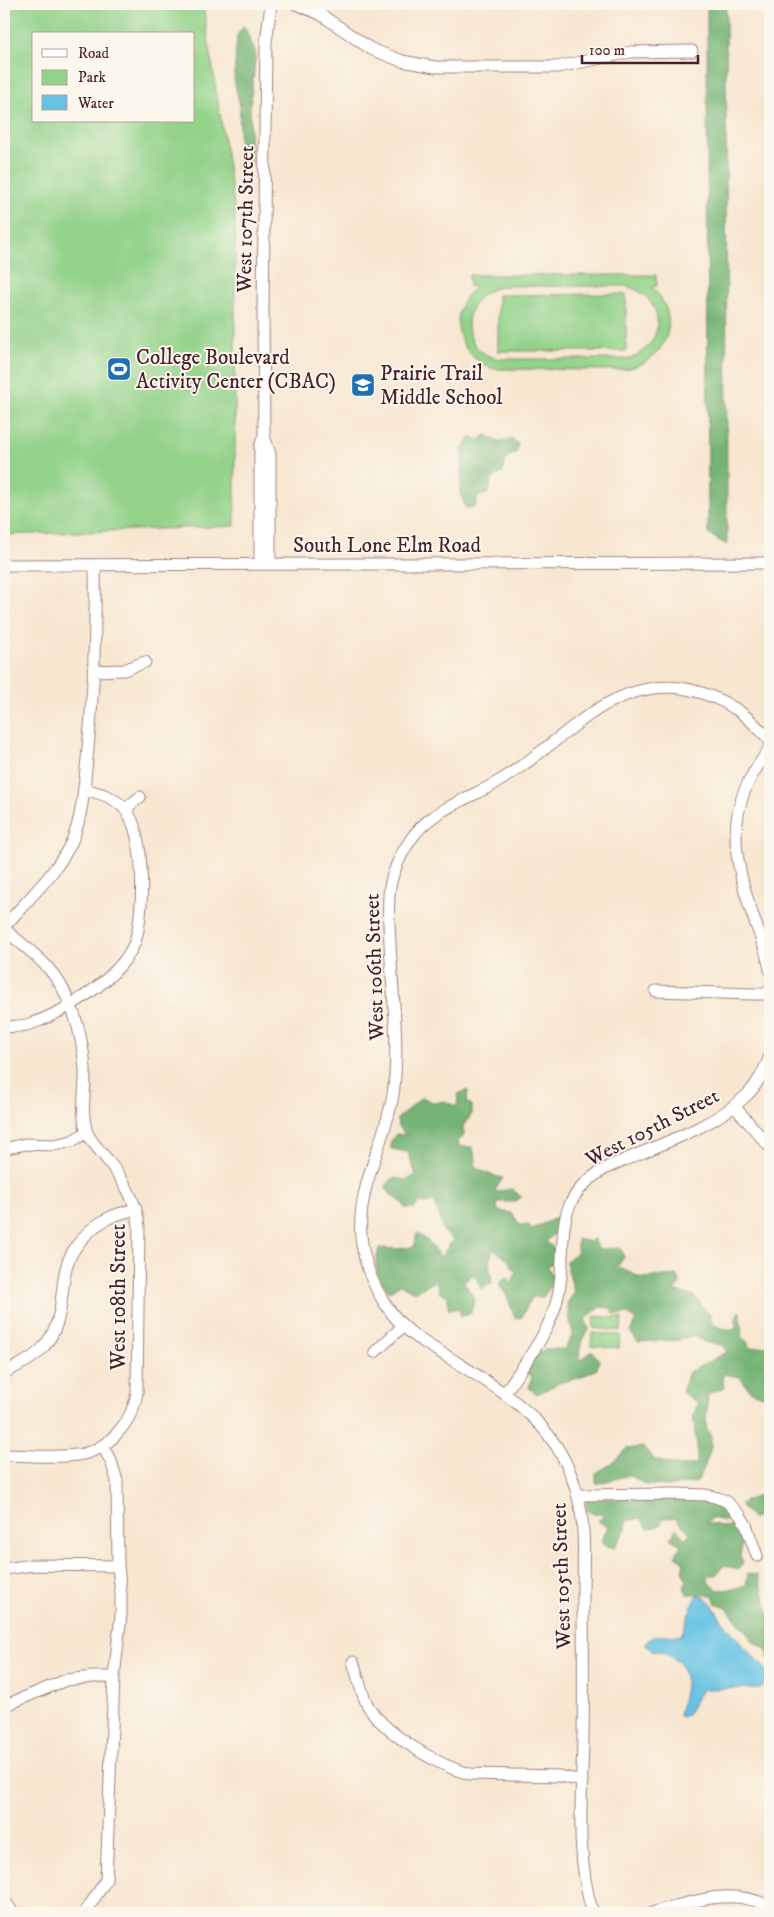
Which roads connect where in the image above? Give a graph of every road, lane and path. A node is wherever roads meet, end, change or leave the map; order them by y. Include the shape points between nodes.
1 (271, 4) edge
2 (296, 4) edge
3 (692, 51) dead end
4 (770, 563) edge
5 (265, 564) junction
6 (4, 565) edge
7 (95, 565) junction
8 (145, 662) dead end
9 (94, 671) junction
10 (770, 740) edge
11 (770, 747) edge
12 (84, 789) junction
13 (140, 797) dead end
14 (126, 809) junction
15 (4, 928) edge
16 (770, 970) edge
17 (656, 990) dead end
18 (770, 991) edge
19 (70, 1006) junction
20 (4, 1027) edge
21 (770, 1058) edge
22 (734, 1106) junction
23 (87, 1132) junction
24 (770, 1147) edge
25 (4, 1149) edge
26 (136, 1209) junction
27 (403, 1326) junction
28 (375, 1352) dead end
29 (4, 1372) edge
30 (505, 1393) junction
31 (102, 1446) junction
32 (4, 1455) edge
33 (578, 1496) junction
34 (757, 1556) dead end
35 (118, 1566) junction
36 (4, 1569) edge
37 (353, 1662) dead end
38 (114, 1677) junction
39 (4, 1706) edge
40 (582, 1781) junction
41 (4, 1900) edge
42 (770, 1907) edge
43 (13, 1913) edge
44 (85, 1913) edge
45 (593, 1913) edge
46 (652, 1913) edge

1 - 5 street, West 107th Street via 266,43 264,436 260,446
2 - 3 street via 320,14 370,49 402,61 435,67 557,67 631,52
4 - 5 street, South Lone Elm Road
5 - 7 street, South Lone Elm Road
6 - 7 street, South Lone Elm Road
7 - 9 street
8 - 9 street via 124,670
9 - 12 street
10 - 27 street, West 106th Street via 735,708 711,696 679,688 628,693 594,711 501,780 439,812 408,844 394,871 389,895 393,1091 360,1221 367,1265 384,1301
11 - 16 street via 743,794 735,834 740,874
12 - 14 street via 102,793
12 - 15 street via 78,822 67,849
13 - 14 street
14 - 19 street via 137,833 141,869 141,916 134,945 120,965 94,990
15 - 19 street, West 108th Street via 49,969
17 - 18 street via 754,994
19 - 20 street via 29,1024
19 - 23 street, West 108th Street via 81,1035
21 - 22 street, West 105th Street via 756,1084
22 - 24 street
22 - 30 street, West 105th Street via 715,1120 608,1167 579,1189 565,1218 560,1282 552,1315
23 - 25 street via 72,1141 54,1145 25,1144
23 - 26 street, West 108th Street via 125,1185
26 - 29 street via 106,1219 80,1242 67,1266 60,1316 52,1333 36,1355
26 - 31 street, West 108th Street via 139,1227 136,1398 122,1428
27 - 28 street
27 - 30 street, West 106th Street via 416,1338
30 - 33 street, West 105th Street via 537,1420 551,1438 568,1468
31 - 32 street, West 108th Street via 77,1455
31 - 35 street via 117,1480
33 - 34 street via 678,1494 718,1498 726,1501 740,1515
33 - 40 street, West 105th Street via 583,1544
35 - 36 street via 33,1565
35 - 38 street via 121,1615
37 - 40 street via 364,1696 376,1717 395,1734 438,1762 470,1774 559,1776
38 - 39 street via 66,1680
38 - 44 street via 106,1880
40 - 45 street, West 105th Street via 584,1876
41 - 43 street
42 - 46 street via 745,1897 723,1896

